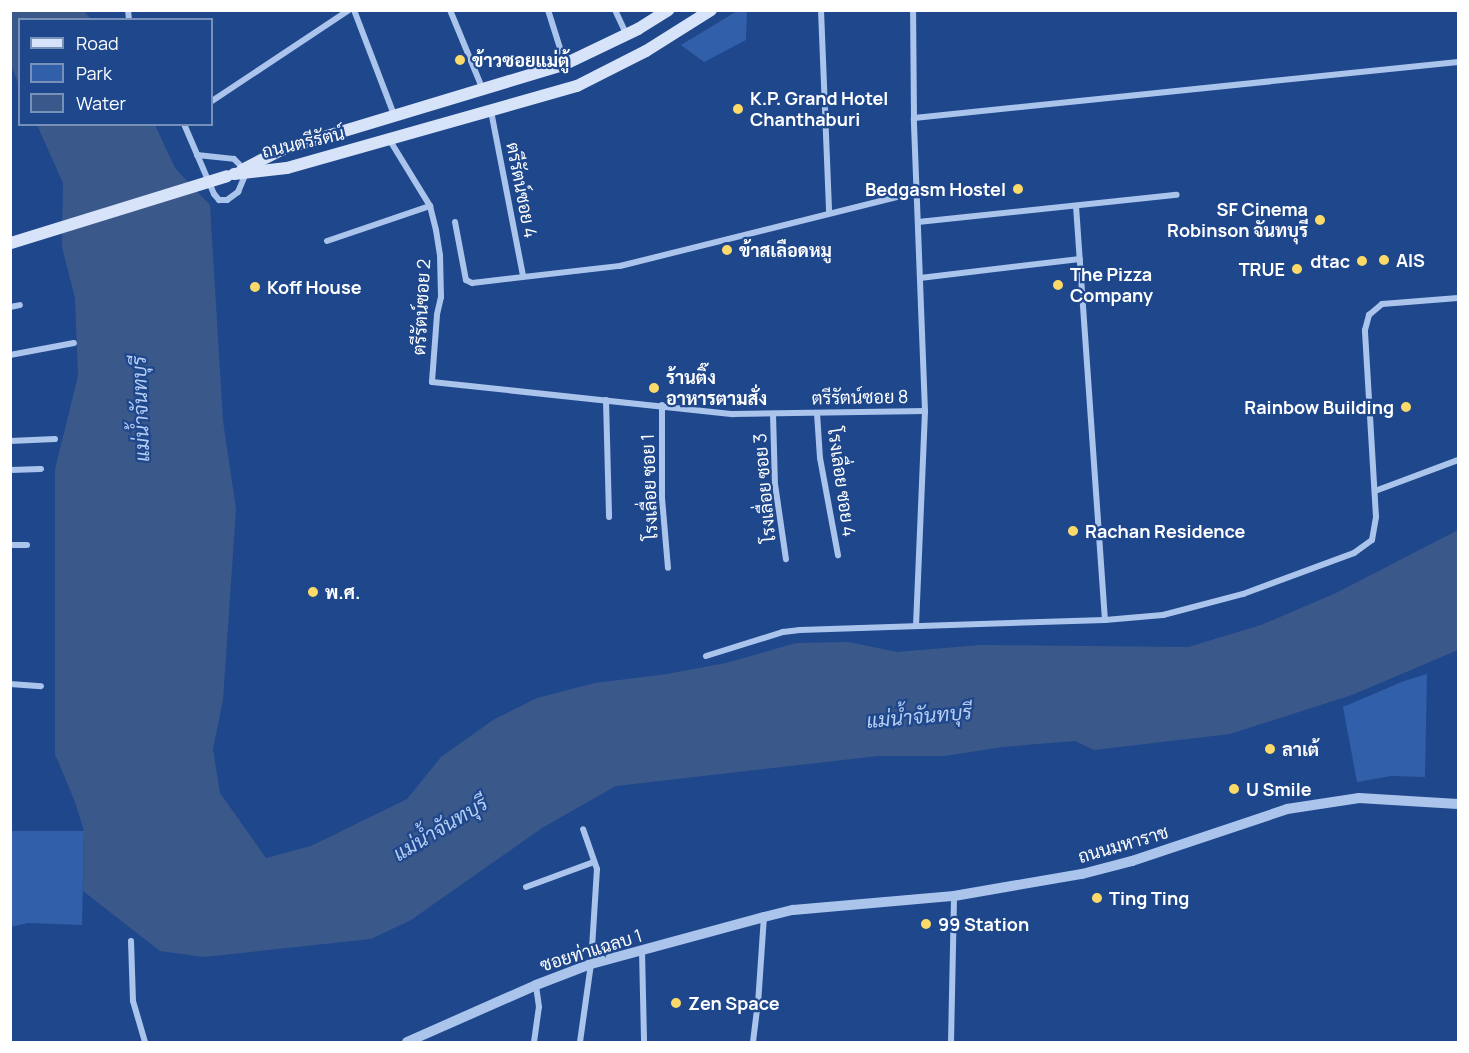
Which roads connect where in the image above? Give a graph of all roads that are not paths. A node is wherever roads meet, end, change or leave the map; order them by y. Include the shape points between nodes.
1 (352, 10) edge
2 (450, 10) edge
3 (548, 10) edge
4 (615, 10) edge
5 (669, 10) edge
6 (711, 10) edge
7 (821, 10) edge
8 (914, 10) edge
9 (626, 35) junction
10 (1458, 62) edge
11 (565, 64) junction
12 (483, 90) junction
13 (213, 100) edge
14 (490, 111) junction
15 (395, 116) junction
16 (914, 118) junction
17 (185, 126) edge
18 (389, 139) junction
19 (196, 155) junction
20 (238, 173) junction
21 (917, 192) junction
22 (1177, 195) dead end
23 (430, 206) junction
24 (1076, 206) junction
25 (829, 213) junction
26 (455, 222) dead end
27 (918, 222) junction
28 (327, 241) dead end
29 (11, 244) edge
30 (1080, 259) junction
31 (524, 275) junction
32 (920, 278) junction
33 (1458, 298) edge
34 (20, 305) dead end
35 (10, 307) edge
36 (74, 343) dead end
37 (10, 355) edge
38 (432, 382) joint
39 (606, 399) junction
40 (662, 405) junction
41 (925, 411) junction
42 (818, 413) junction
43 (773, 414) junction
44 (55, 439) dead end
45 (10, 441) edge
46 (1458, 460) edge
47 (42, 469) dead end
48 (10, 470) edge
49 (1375, 491) junction
50 (609, 517) dead end
51 (10, 545) edge
52 (27, 545) dead end
53 (838, 555) dead end
54 (786, 559) dead end
55 (668, 568) dead end
56 (1105, 620) junction
57 (916, 626) junction
58 (706, 656) dead end
59 (10, 684) edge
60 (41, 686) dead end
61 (1458, 804) edge
62 (583, 829) dead end
63 (594, 862) junction
64 (526, 887) dead end
65 (954, 896) junction
66 (793, 910) joint
67 (764, 917) junction
68 (131, 941) dead end
69 (642, 951) junction
70 (591, 963) junction
71 (536, 985) junction
72 (145, 1042) edge
73 (407, 1042) edge
74 (534, 1042) edge
75 (580, 1042) edge
76 (644, 1042) edge
77 (753, 1042) edge
78 (951, 1042) edge

1 - 13 street
1 - 15 street
2 - 12 street
3 - 11 street
4 - 9 street
5 - 9 main road, ถนนตรีรัตน์
6 - 14 main road, ถนนตรีรัตน์ via 646,51 577,86
7 - 25 street
8 - 16 street, ตรีรัตน์ซอย 8
9 - 11 main road, ถนนตรีรัตน์
10 - 16 street
11 - 12 main road, ถนนตรีรัตน์
12 - 15 main road, ถนนตรีรัตน์
14 - 18 main road, ถนนตรีรัตน์
14 - 31 street, ตรีรัตน์ซอย 4
15 - 20 main road, ถนนตรีรัตน์ via 281,150
16 - 21 street, ตรีรัตน์ซอย 8
17 - 19 street
18 - 20 main road, ถนนตรีรัตน์ via 287,168
18 - 23 street, ตรีรัตน์ซอย 2
19 - 20 street via 234,159
19 - 20 street via 219,200 227,200 238,192
20 - 29 main road, ถนนตรีรัตน์, bridge
21 - 25 street
21 - 27 street, ตรีรัตน์ซอย 8
22 - 24 street
23 - 28 street
23 - 38 street, ตรีรัตน์ซอย 2 via 440,255 441,297
24 - 27 street
24 - 30 street
25 - 31 street via 620,266
26 - 31 street via 468,283
27 - 32 street, ตรีรัตน์ซอย 8
30 - 32 street
30 - 56 street
32 - 41 street, ตรีรัตน์ซอย 8
33 - 49 street via 1382,304 1368,315 1365,330
34 - 35 street
36 - 37 street
38 - 39 street, ตรีรัตน์ซอย 8
39 - 40 street, ตรีรัตน์ซอย 8
39 - 50 street
40 - 43 street, ตรีรัตน์ซอย 8 via 733,414
40 - 55 street, โรงเลื่อย ซอย 1 via 662,498
41 - 42 street, ตรีรัตน์ซอย 8
41 - 57 street
42 - 43 street, ตรีรัตน์ซอย 8
42 - 53 street, โรงเลื่อย ซอย 4 via 820,458
43 - 54 street, โรงเลื่อย ซอย 3 via 775,484
44 - 45 street
46 - 49 street
47 - 48 street
49 - 56 street via 1372,540 1354,553 1213,603 1163,615
51 - 52 street
56 - 57 street
57 - 58 street via 783,632
59 - 60 street
61 - 65 street, ถนนมหาราช via 1359,798 1287,809 1132,861 1082,874
62 - 63 street
63 - 64 street
63 - 70 street via 597,869
65 - 66 street, ถนนมหาราช
65 - 78 street
66 - 67 street, ซอยท่าแฉลบ 1
67 - 69 street, ซอยท่าแฉลบ 1
67 - 77 street
68 - 72 street via 133,1001
69 - 70 street, ซอยท่าแฉลบ 1
69 - 76 street
70 - 71 street, ซอยท่าแฉลบ 1
70 - 75 street
71 - 73 street, ซอยท่าแฉลบ 1
71 - 74 street via 539,1006

